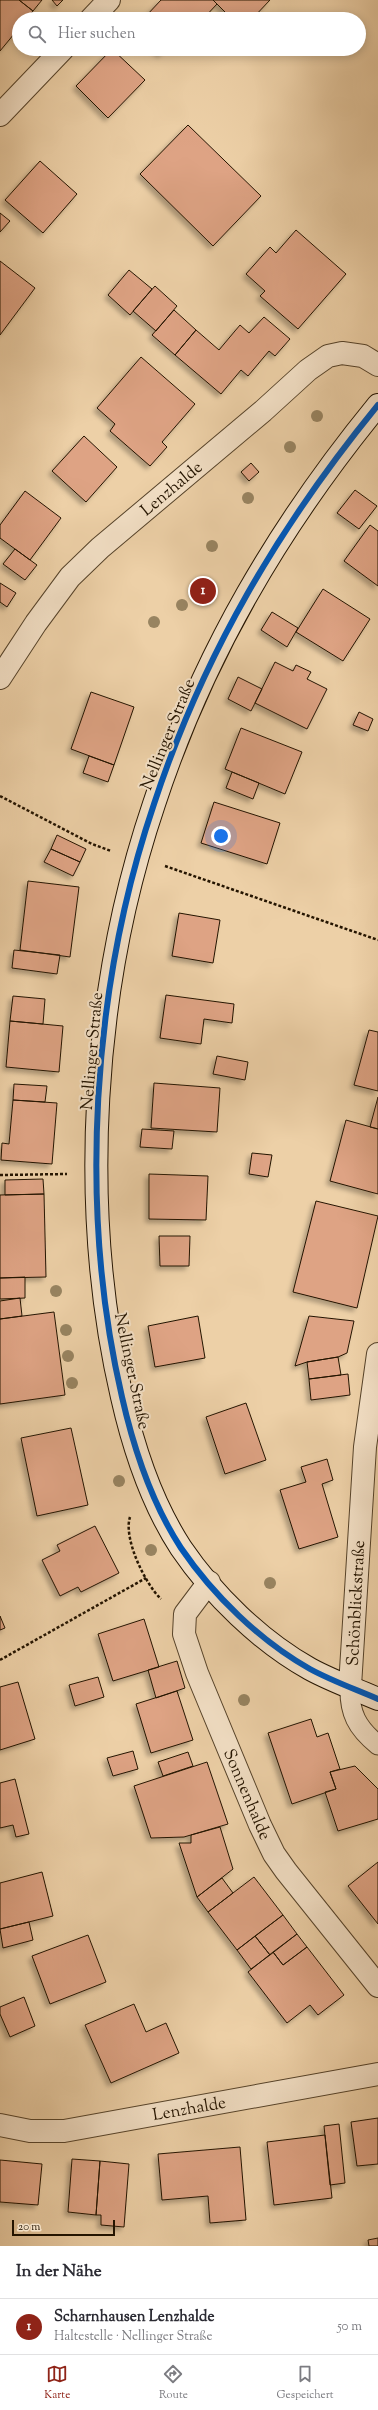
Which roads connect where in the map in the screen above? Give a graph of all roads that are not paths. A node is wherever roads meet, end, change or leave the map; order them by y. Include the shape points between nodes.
1 (109, 0) edge
2 (98, 12) edge
3 (56, 56) edge
4 (0, 115) edge
5 (378, 365) edge
6 (378, 405) edge
7 (0, 678) edge
8 (378, 1354) edge
9 (209, 1582) junction
10 (350, 1686) junction
11 (378, 1699) edge
12 (378, 1745) edge
13 (378, 1986) edge
14 (378, 2074) edge
15 (0, 2125) edge

1 - 2 street
3 - 4 street
5 - 7 street, Lenzhalde via 363,356 342,353 328,356 308,370 100,548 70,577 36,622
6 - 9 street, Nellinger Straße via 304,502 268,556 234,616 196,696 162,779 145,833 122,921 111,982 101,1070 97,1211 100,1267 114,1361 131,1432 152,1495 180,1546
8 - 10 street, Schönblickstraße via 365,1446
9 - 10 street, Nellinger Straße via 244,1619 273,1644 312,1670
9 - 13 street, Sonnenhalde via 185,1614 184,1634 197,1673 257,1818 274,1854 286,1871
10 - 11 street, Nellinger Straße
10 - 12 lane via 351,1712
14 - 15 street, Lenzhalde via 64,2130 30,2131

